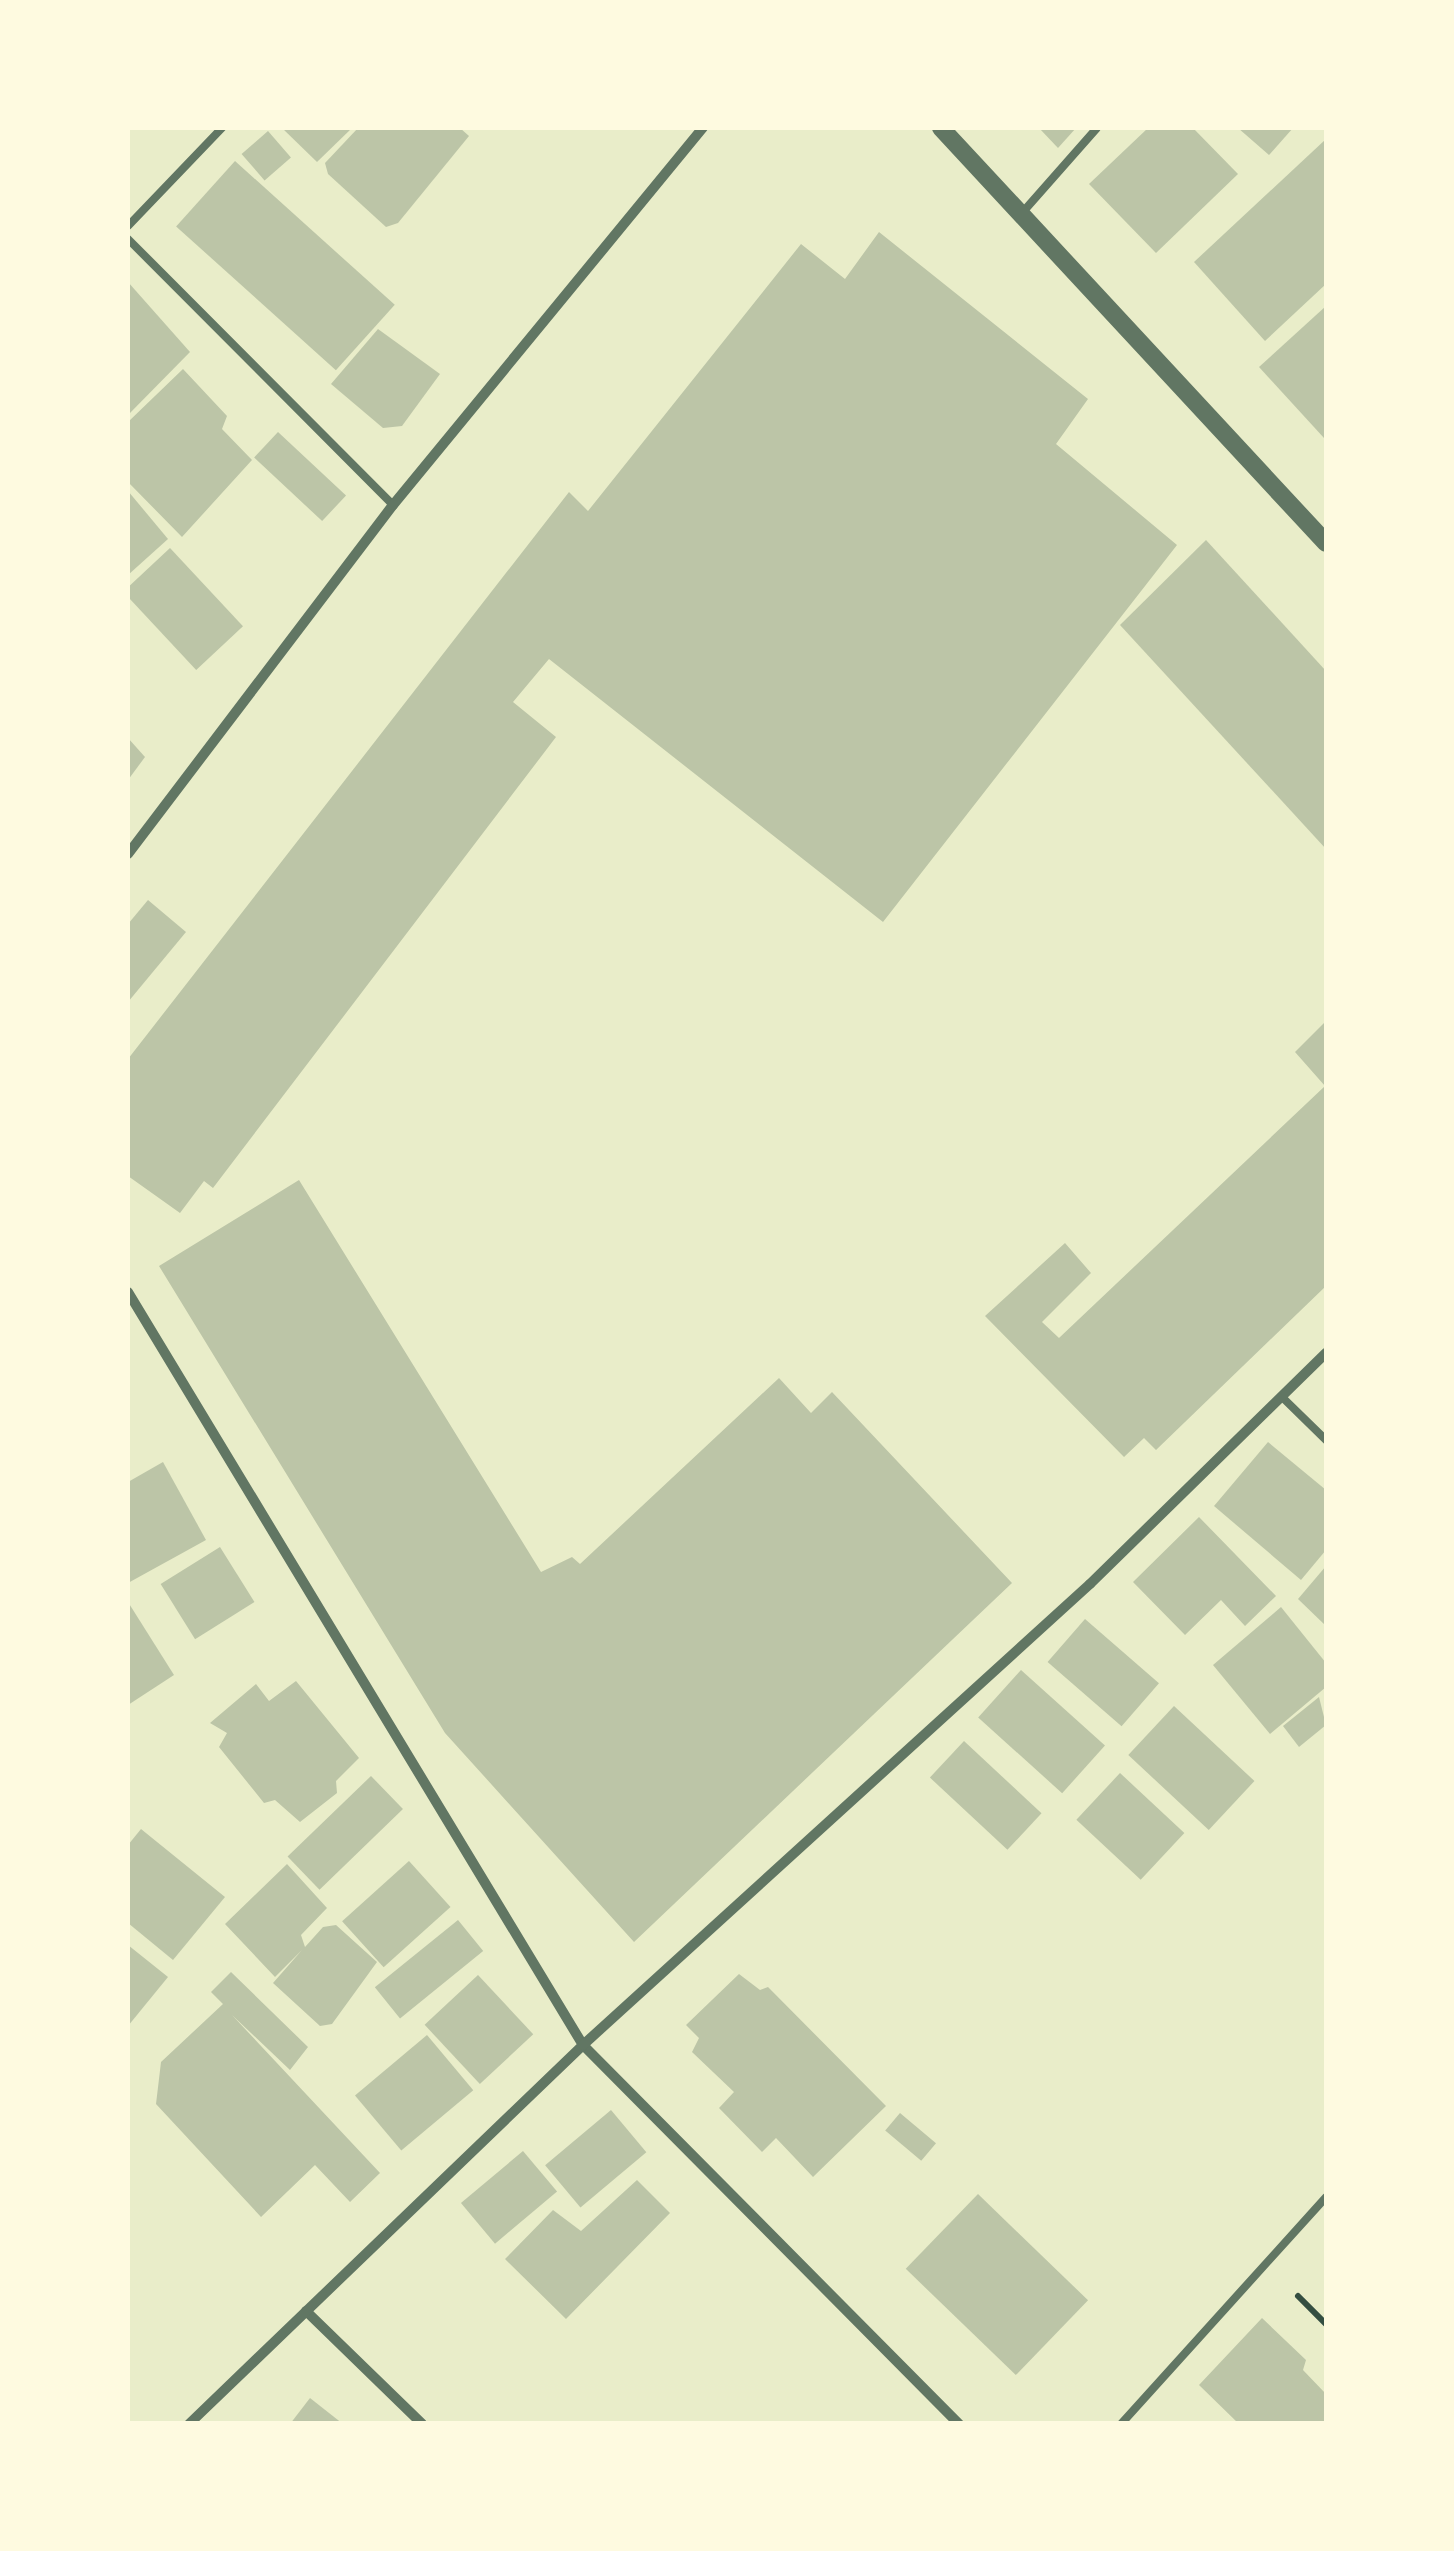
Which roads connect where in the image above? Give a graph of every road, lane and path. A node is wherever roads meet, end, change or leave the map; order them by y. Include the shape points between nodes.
1 (222, 128) edge
2 (703, 128) edge
3 (941, 128) edge
4 (1098, 128) edge
5 (1022, 213) junction
6 (128, 226) edge
7 (128, 239) edge
8 (393, 504) junction
9 (1326, 543) edge
10 (128, 854) edge
11 (128, 1292) edge
12 (1326, 1353) edge
13 (1282, 1397) junction
14 (1326, 1440) edge
15 (583, 2045) junction
16 (1326, 2196) edge
17 (306, 2311) junction
18 (189, 2424) edge
19 (422, 2424) edge
20 (959, 2424) edge
21 (1120, 2424) edge

1 - 6 lane
2 - 8 street
3 - 5 street
4 - 5 lane
5 - 9 street
7 - 8 lane
8 - 10 street
11 - 15 street
12 - 13 street
13 - 14 lane
13 - 15 street via 1090,1584
15 - 17 street
15 - 20 street
16 - 21 lane
17 - 18 street
17 - 19 street

